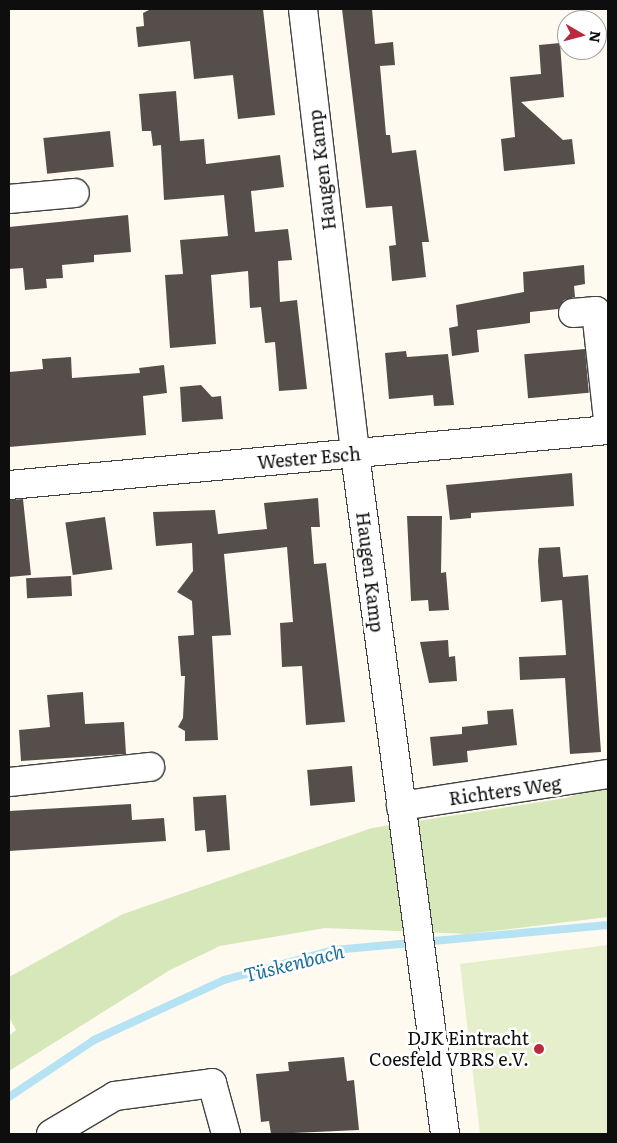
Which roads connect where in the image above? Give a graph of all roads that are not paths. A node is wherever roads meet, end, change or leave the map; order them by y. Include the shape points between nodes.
1 (302, 9) edge
2 (74, 193) dead end
3 (9, 199) edge
4 (573, 313) dead end
5 (608, 419) edge
6 (608, 430) edge
7 (355, 454) junction
8 (9, 485) edge
9 (150, 767) dead end
10 (608, 774) edge
11 (9, 782) edge
12 (401, 806) junction
13 (51, 1134) edge
14 (226, 1134) edge
15 (445, 1134) edge

1 - 7 street, Haugen Kamp
2 - 3 street
4 - 5 street via 596,311
6 - 7 street, Wester Esch
7 - 8 street, Wester Esch
7 - 12 street, Haugen Kamp
9 - 11 street
10 - 12 street, Richters Weg
12 - 15 street, Haugen Kamp
13 - 14 street via 115,1096 212,1083

